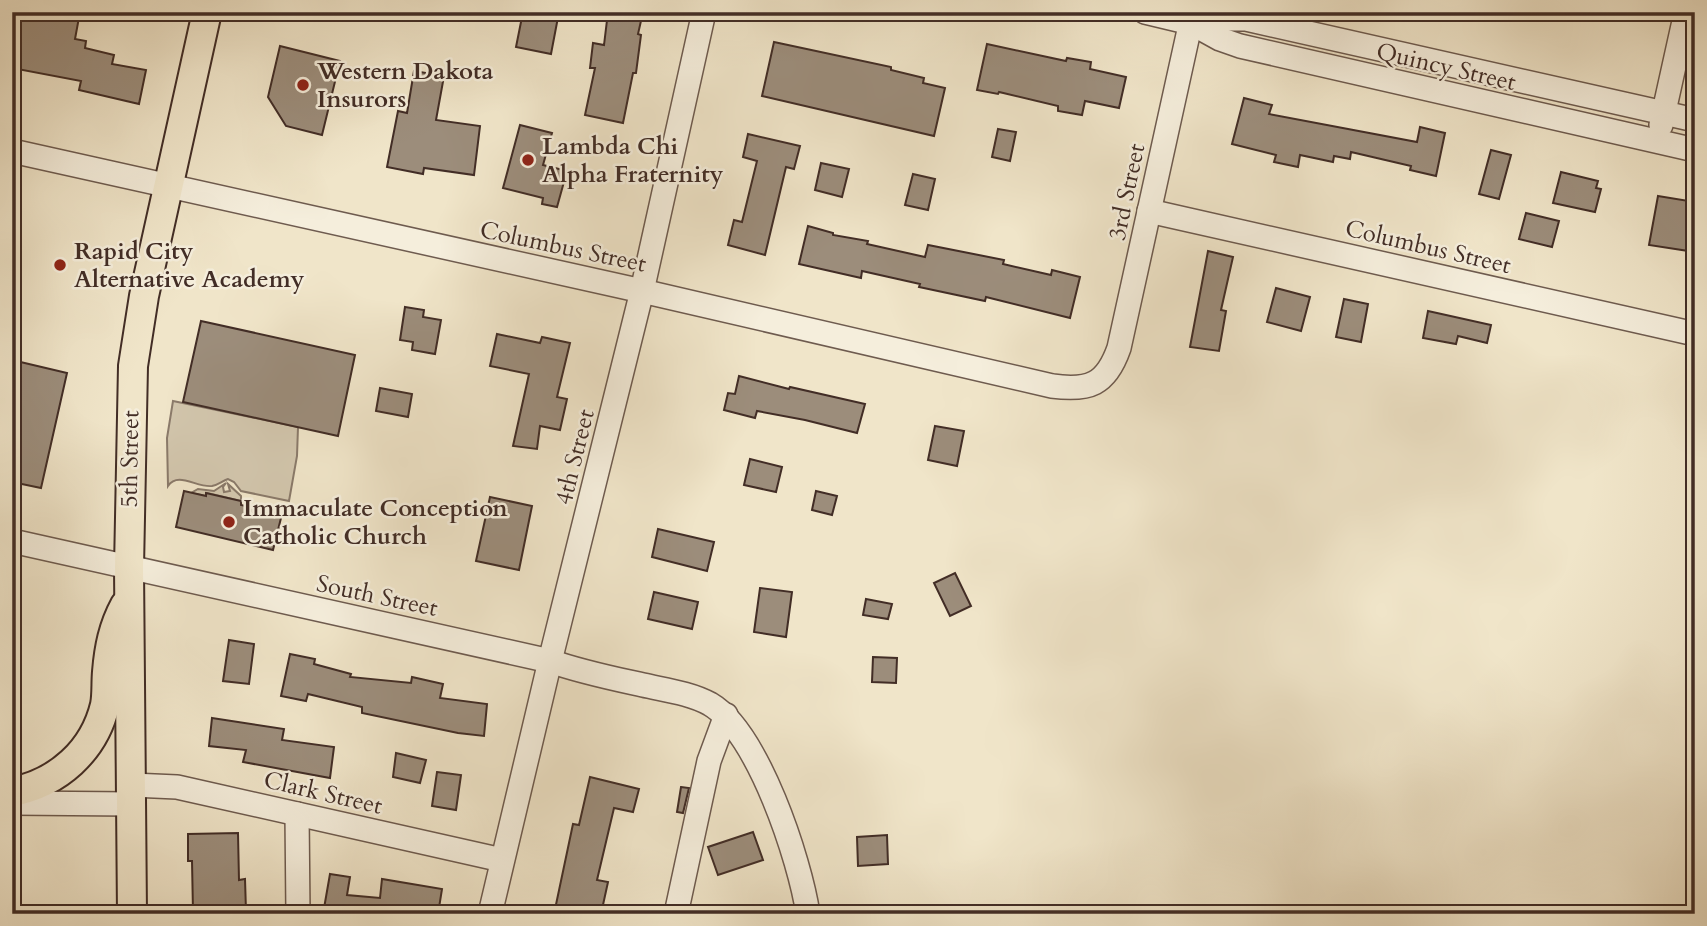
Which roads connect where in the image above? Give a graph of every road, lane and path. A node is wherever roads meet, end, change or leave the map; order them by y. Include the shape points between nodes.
1 (207, 12) edge
2 (704, 12) edge
3 (1145, 12) edge
4 (1686, 12) edge
5 (1192, 17) edge
6 (1664, 113) junction
7 (1695, 120) edge
8 (1657, 142) junction
9 (1695, 150) edge
10 (12, 151) edge
11 (168, 186) junction
12 (1149, 211) junction
13 (642, 291) junction
14 (1695, 334) edge
15 (1102, 379) joint
16 (12, 541) edge
17 (129, 568) junction
18 (130, 597) junction
19 (550, 661) junction
20 (726, 715) junction
21 (12, 792) edge
22 (131, 794) junction
23 (12, 803) edge
24 (297, 814) junction
25 (502, 860) junction
26 (132, 914) edge
27 (298, 914) edge
28 (490, 914) edge
29 (676, 914) edge
30 (808, 914) edge

1 - 11 main road, 5th Street
2 - 13 street, 4th Street
3 - 5 street, Quincy Street
4 - 6 street
5 - 6 street, Quincy Street via 1246,19
5 - 8 street, Quincy Street via 1220,39 1240,46
5 - 12 street, 3rd Street
6 - 7 street, Quincy Street
6 - 8 street
8 - 9 street, Quincy Street
10 - 11 street, Columbus Street
11 - 13 street, Columbus Street
11 - 17 main road, 5th Street via 133,360
12 - 14 street, Columbus Street
12 - 15 street, 3rd Street via 1119,348
13 - 15 street, Columbus Street via 1052,386 1083,386
13 - 19 street, 4th Street
16 - 17 street, South Street
17 - 18 main road, 5th Street
17 - 19 street, South Street
18 - 21 main road via 115,622 105,703 96,732 68,768
18 - 22 main road, 5th Street
19 - 20 street, South Street via 685,694
19 - 25 street, 4th Street
20 - 29 street via 709,761
20 - 30 street via 752,755 779,812
22 - 23 street, Clark Street
22 - 24 street, Clark Street via 177,786
22 - 26 main road, 5th Street
24 - 25 street, Clark Street
24 - 27 street
25 - 28 street, 4th Street

